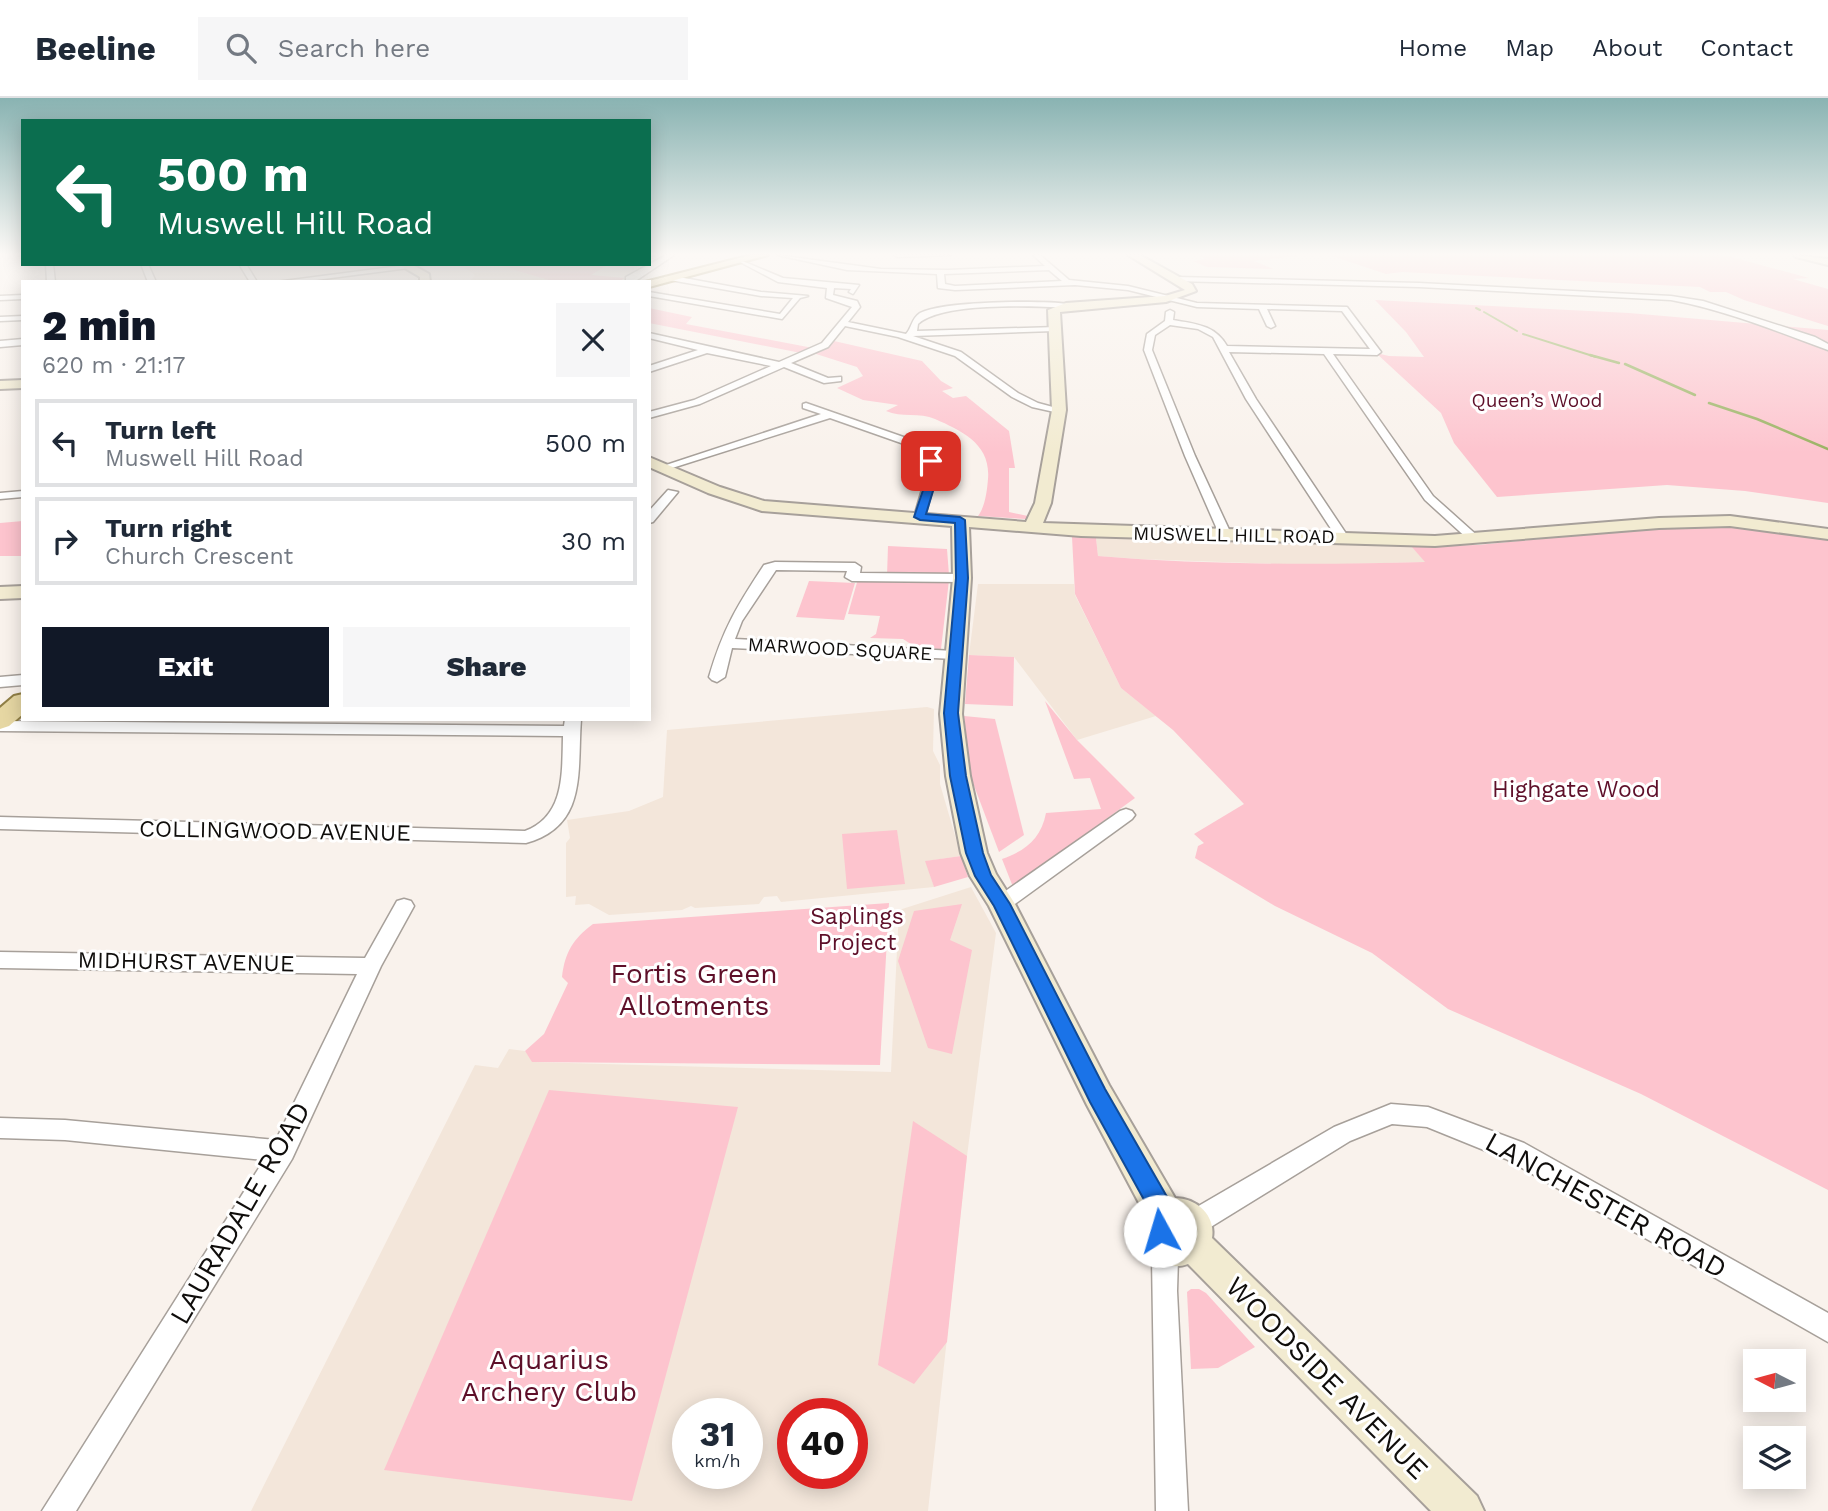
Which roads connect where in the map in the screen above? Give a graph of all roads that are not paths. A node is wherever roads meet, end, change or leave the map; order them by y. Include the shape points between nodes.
1 (916, 321) edge
2 (1053, 321) edge
3 (1269, 321) edge
4 (1353, 321) edge
5 (1753, 321) edge
6 (1168, 322) joint
7 (844, 323) joint
8 (1271, 326) dead end
9 (1054, 329) junction
10 (912, 334) junction
11 (900, 335) junction
12 (651, 336) edge
13 (21, 342) edge
14 (0, 344) edge
15 (1828, 347) edge
16 (1223, 349) junction
17 (706, 350) junction
18 (1327, 352) junction
19 (781, 364) junction
20 (651, 368) edge
21 (838, 379) dead end
22 (21, 384) edge
23 (0, 385) edge
24 (806, 406) dead end
25 (1059, 410) junction
26 (651, 414) edge
27 (829, 415) junction
28 (657, 464) edge
29 (672, 492) dead end
30 (21, 494) edge
31 (0, 496) edge
32 (651, 517) edge
33 (920, 517) junction
34 (960, 520) junction
35 (1033, 526) junction
36 (1828, 534) edge
37 (1226, 536) junction
38 (1343, 538) junction
39 (1474, 538) junction
40 (962, 578) junction
41 (21, 592) edge
42 (0, 593) edge
43 (726, 643) junction
44 (954, 655) junction
45 (717, 677) dead end
46 (21, 680) edge
47 (0, 682) edge
48 (346, 721) edge
49 (572, 725) edge
50 (1126, 814) dead end
51 (0, 823) edge
52 (1002, 904) junction
53 (404, 906) dead end
54 (0, 960) edge
55 (371, 966) junction
56 (0, 1128) edge
57 (283, 1151) junction
58 (1180, 1233) junction
59 (1828, 1328) edge
60 (58, 1511) edge
61 (1172, 1511) edge
62 (1462, 1511) edge

1 - 10 street
2 - 9 street
3 - 8 street
4 - 18 street via 1377,352
5 - 15 street
6 - 16 street via 1206,329 1216,335
6 - 37 street via 1152,334 1148,350
7 - 11 street
7 - 19 street via 825,345
9 - 10 street
9 - 25 street
10 - 11 street
11 - 25 street via 958,354 1015,396
12 - 17 street
13 - 14 street
16 - 18 street
16 - 38 street
17 - 19 street
17 - 20 street
18 - 39 street via 1429,498
19 - 21 street via 827,381
19 - 26 street via 697,402
22 - 23 street
24 - 27 street
25 - 35 street via 1042,503
27 - 28 street
27 - 33 street via 908,442 926,453 933,469
28 - 33 street, MUSWELL HILL ROAD via 762,506
29 - 32 street
30 - 31 street
33 - 34 street, MUSWELL HILL ROAD
34 - 35 street, MUSWELL HILL ROAD
34 - 40 street, WOODSIDE AVENUE
35 - 37 street, MUSWELL HILL ROAD
36 - 39 street, MUSWELL HILL ROAD via 1730,521
37 - 38 street, MUSWELL HILL ROAD
38 - 39 street, MUSWELL HILL ROAD
40 - 43 street, MARWOOD SQUARE via 852,577 855,567 775,566 769,568 735,621
40 - 44 street, WOODSIDE AVENUE
41 - 42 street
43 - 44 street, MARWOOD SQUARE
43 - 45 street
44 - 52 street, WOODSIDE AVENUE via 951,713 958,776 974,853
46 - 47 street
48 - 49 street
49 - 51 street, COLLINGWOOD AVENUE via 565,805 549,830 526,837
50 - 52 street
52 - 58 street, WOODSIDE AVENUE via 1098,1095
53 - 55 street, LAURADALE ROAD
54 - 55 street, MIDHURST AVENUE
55 - 57 street, LAURADALE ROAD
56 - 57 street
57 - 60 street, LAURADALE ROAD
58 - 59 street, LANCHESTER ROAD via 1342,1134 1391,1114 1428,1117 1515,1151
58 - 61 street via 1165,1258 1164,1291
58 - 62 street, WOODSIDE AVENUE

